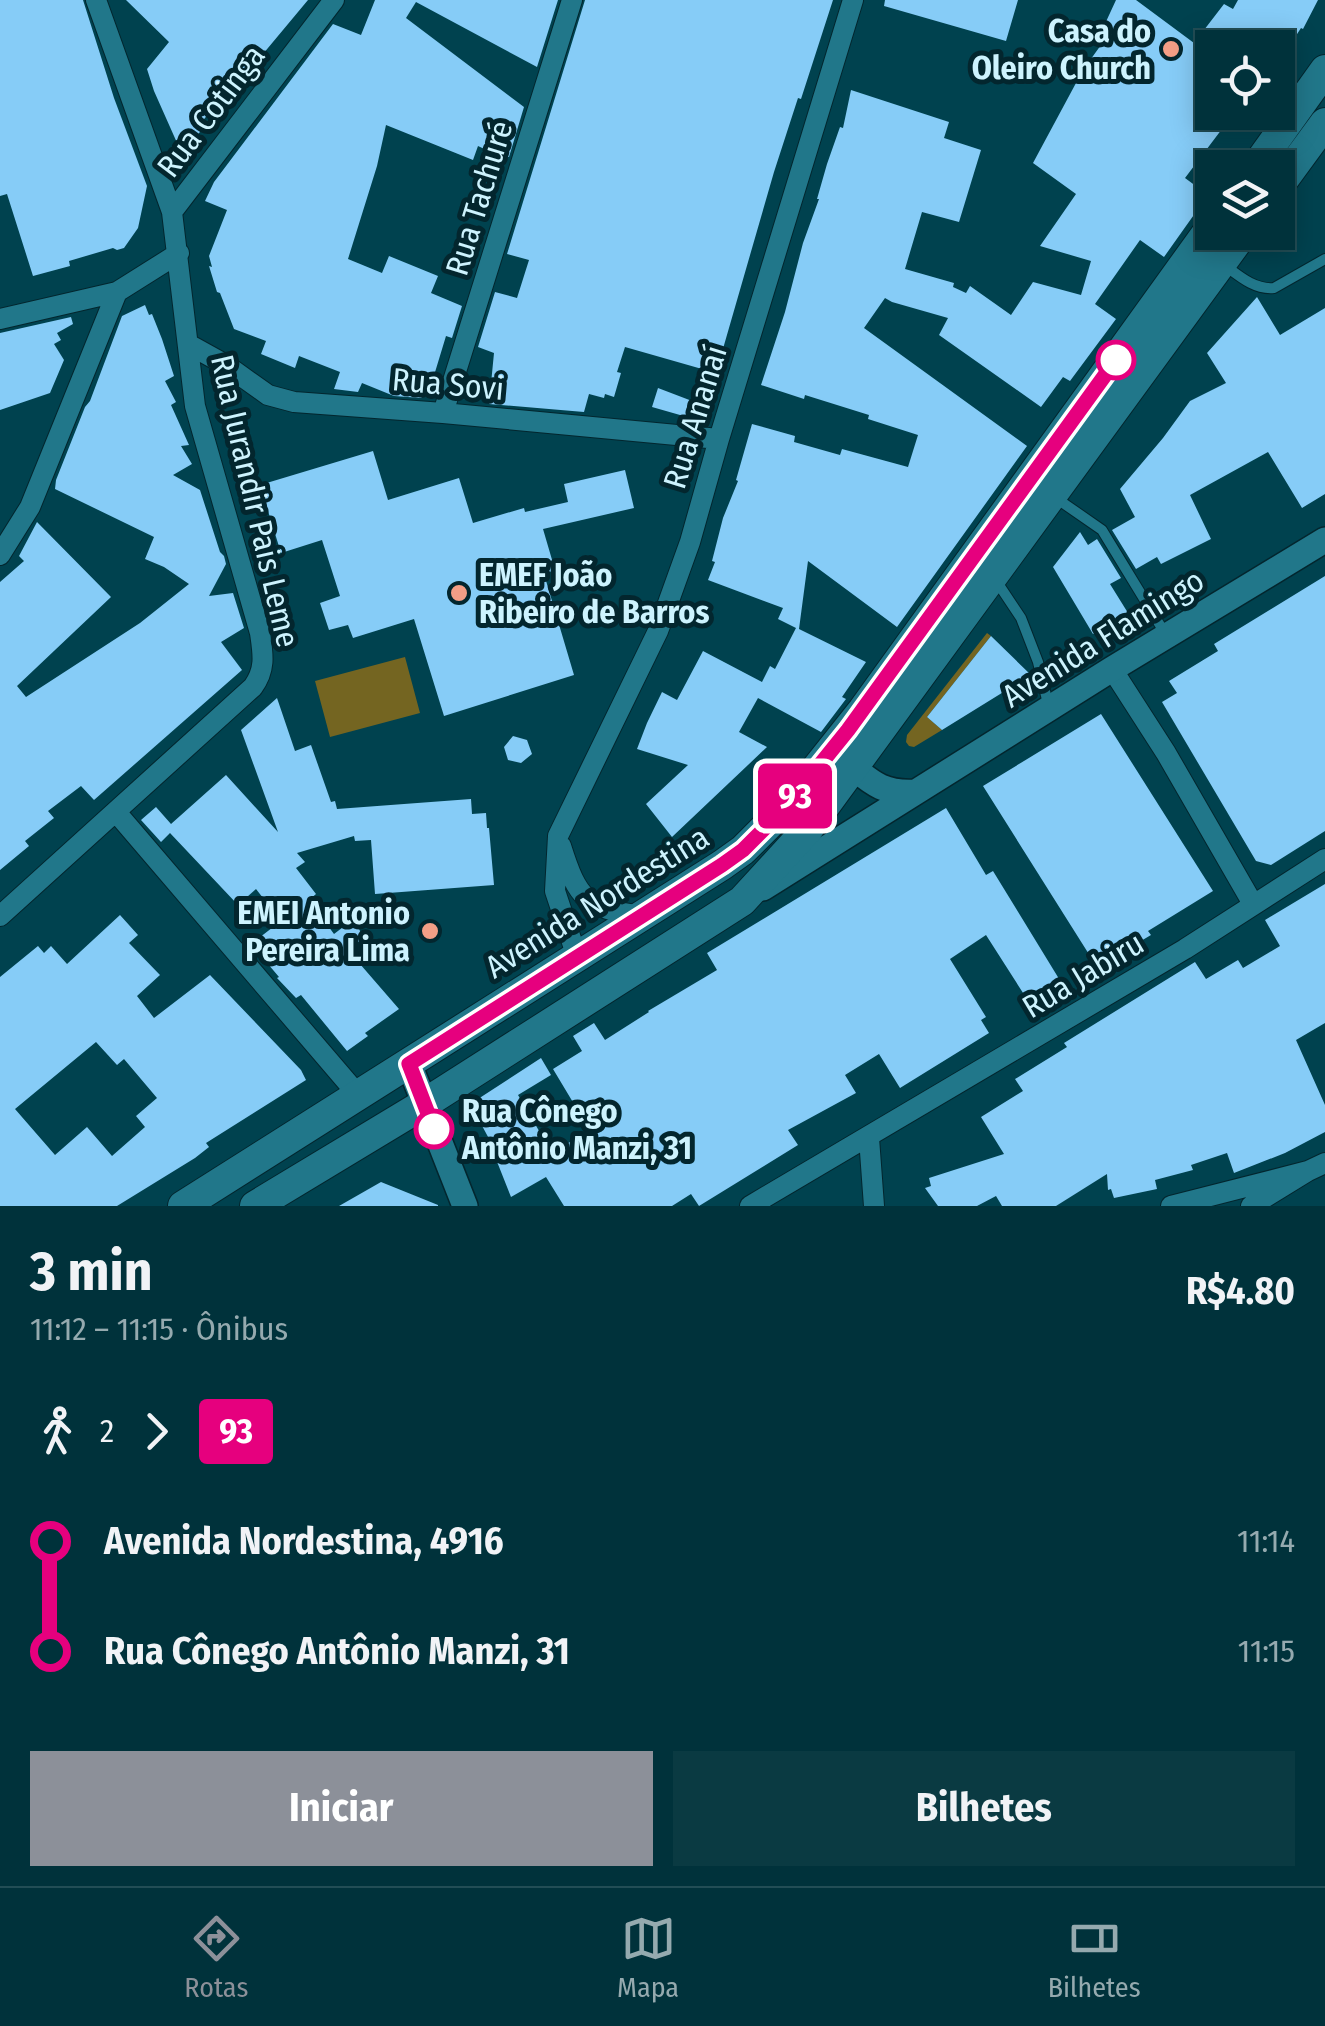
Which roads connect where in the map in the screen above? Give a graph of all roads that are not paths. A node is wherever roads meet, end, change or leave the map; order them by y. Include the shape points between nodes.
1 (96, 0) edge
2 (334, 0) edge
3 (572, 0) edge
4 (853, 0) edge
5 (1325, 70) edge
6 (1325, 122) edge
7 (1268, 150) edge
8 (1295, 163) edge
9 (172, 212) junction
10 (1195, 250) edge
11 (1232, 250) edge
12 (179, 253) junction
13 (1325, 259) edge
14 (1222, 264) junction
15 (117, 292) junction
16 (0, 319) edge
17 (188, 344) junction
18 (443, 413) junction
19 (719, 439) junction
20 (1052, 496) junction
21 (1325, 540) edge
22 (0, 555) edge
23 (993, 577) junction
24 (1167, 636) junction
25 (1112, 669) junction
26 (1049, 708) junction
27 (842, 758) junction
28 (915, 792) junction
29 (116, 812) junction
30 (558, 836) junction
31 (1325, 859) edge
32 (742, 901) junction
33 (1253, 904) junction
34 (0, 916) edge
35 (642, 916) junction
36 (577, 956) junction
37 (409, 1064) junction
38 (360, 1096) junction
39 (424, 1104) junction
40 (869, 1138) junction
41 (1316, 1167) edge
42 (183, 1206) edge
43 (255, 1206) edge
44 (465, 1206) edge
45 (750, 1206) edge
46 (874, 1206) edge
47 (1172, 1206) edge
48 (1251, 1206) edge

1 - 9 street, Rua Jurandir Pais Leme
2 - 9 street, Rua Cotinga
3 - 18 street, Rua Tachuré
4 - 19 street, Rua Ananaí
5 - 7 main road
6 - 8 main road
9 - 12 street, Rua Jurandir Pais Leme
10 - 27 main road, Avenida Nordestina via 875,694
11 - 14 main road, Avenida Nordestina
12 - 15 street
12 - 17 street, Rua Jurandir Pais Leme
13 - 14 lane via 1265,289
14 - 20 main road, Avenida Nordestina
15 - 16 street
15 - 22 street via 30,507
17 - 18 street, Rua Sovi via 268,395
17 - 29 street, Rua Jurandir Pais Leme via 195,406 264,660 253,687
18 - 19 street, Rua Sovi
19 - 30 street, Rua Ananaí via 658,631
20 - 23 main road, Avenida Nordestina
20 - 24 lane via 1102,530
21 - 24 street, Avenida Flamingo
23 - 26 lane via 1021,618
23 - 27 main road, Avenida Nordestina
24 - 25 street, Avenida Flamingo
25 - 26 street, Avenida Flamingo
25 - 33 street
26 - 28 street, Avenida Flamingo
27 - 28 street via 876,786
27 - 32 main road, Avenida Nordestina via 808,829
27 - 35 main road, Avenida Nordestina via 743,850
28 - 32 street, Avenida Flamingo
29 - 34 street, Rua Jurandir Pais Leme
29 - 38 street
30 - 35 street via 588,900
30 - 36 street, Rua Ananaí via 555,891
31 - 33 street, Rua Jabiru
32 - 39 main road, Avenida Nordestina
33 - 40 street, Rua Jabiru
35 - 36 main road, Avenida Nordestina
36 - 37 main road, Avenida Nordestina
37 - 38 main road, Avenida Nordestina
37 - 39 street
38 - 42 main road, Avenida Nordestina
39 - 43 main road, Avenida Nordestina
39 - 44 street
40 - 45 street, Rua Jabiru
40 - 46 street
41 - 47 street
41 - 48 street

